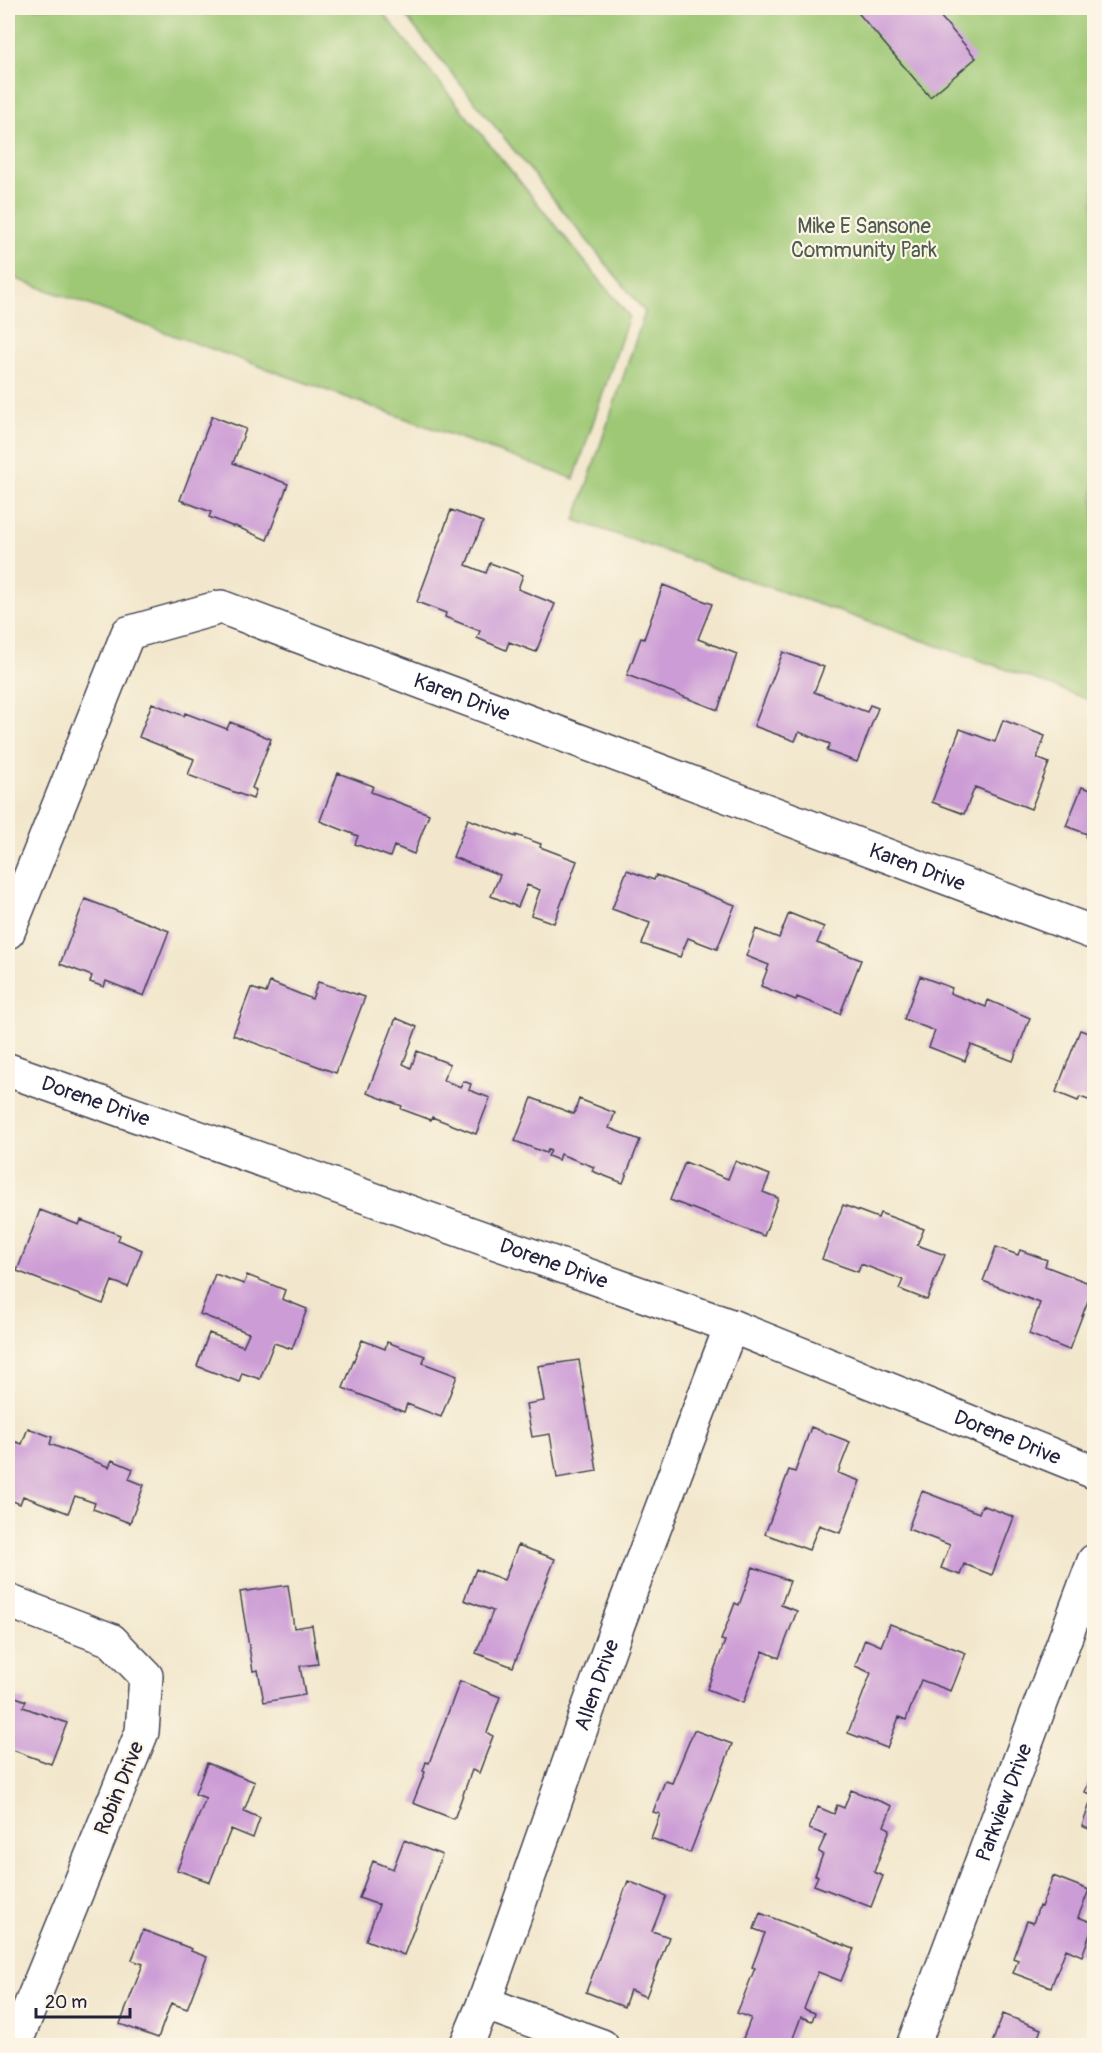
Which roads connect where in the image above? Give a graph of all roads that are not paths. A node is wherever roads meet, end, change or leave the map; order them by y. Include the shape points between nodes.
1 (8, 932) edge
2 (1095, 933) edge
3 (8, 1070) edge
4 (731, 1326) junction
5 (1095, 1472) edge
6 (1095, 1561) edge
7 (8, 1601) edge
8 (484, 2003) junction
9 (14, 2046) edge
10 (466, 2046) edge
11 (602, 2046) edge
12 (913, 2046) edge

1 - 2 street, Karen Drive via 129,633 221,607
3 - 4 street, Dorene Drive
4 - 5 street, Dorene Drive
4 - 8 street, Allen Drive via 618,1624
6 - 12 street, Parkview Drive
7 - 9 street, Robin Drive via 111,1640 146,1676 142,1732
8 - 10 street, Allen Drive
8 - 11 street

